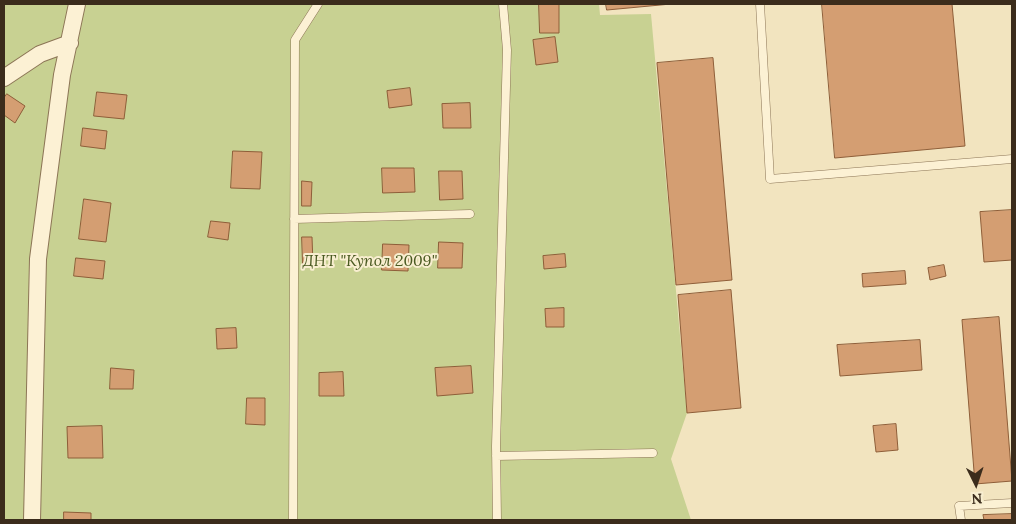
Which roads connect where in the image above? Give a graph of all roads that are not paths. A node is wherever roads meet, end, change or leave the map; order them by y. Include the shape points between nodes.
1 (77, 4) edge
2 (318, 4) edge
3 (503, 4) edge
4 (760, 4) edge
5 (70, 43) junction
6 (4, 78) edge
7 (1012, 159) edge
8 (470, 214) dead end
9 (294, 219) junction
10 (652, 454) dead end
11 (496, 456) junction
12 (1012, 503) edge
13 (32, 520) edge
14 (293, 520) edge
15 (497, 520) edge
16 (961, 520) edge

1 - 5 street
2 - 9 lane via 295,40
3 - 11 lane via 507,50
4 - 7 lane via 770,178
5 - 6 street via 40,54
5 - 13 street via 62,75 38,259
8 - 9 lane
9 - 14 lane
10 - 11 lane
11 - 15 lane
12 - 16 lane via 959,506

